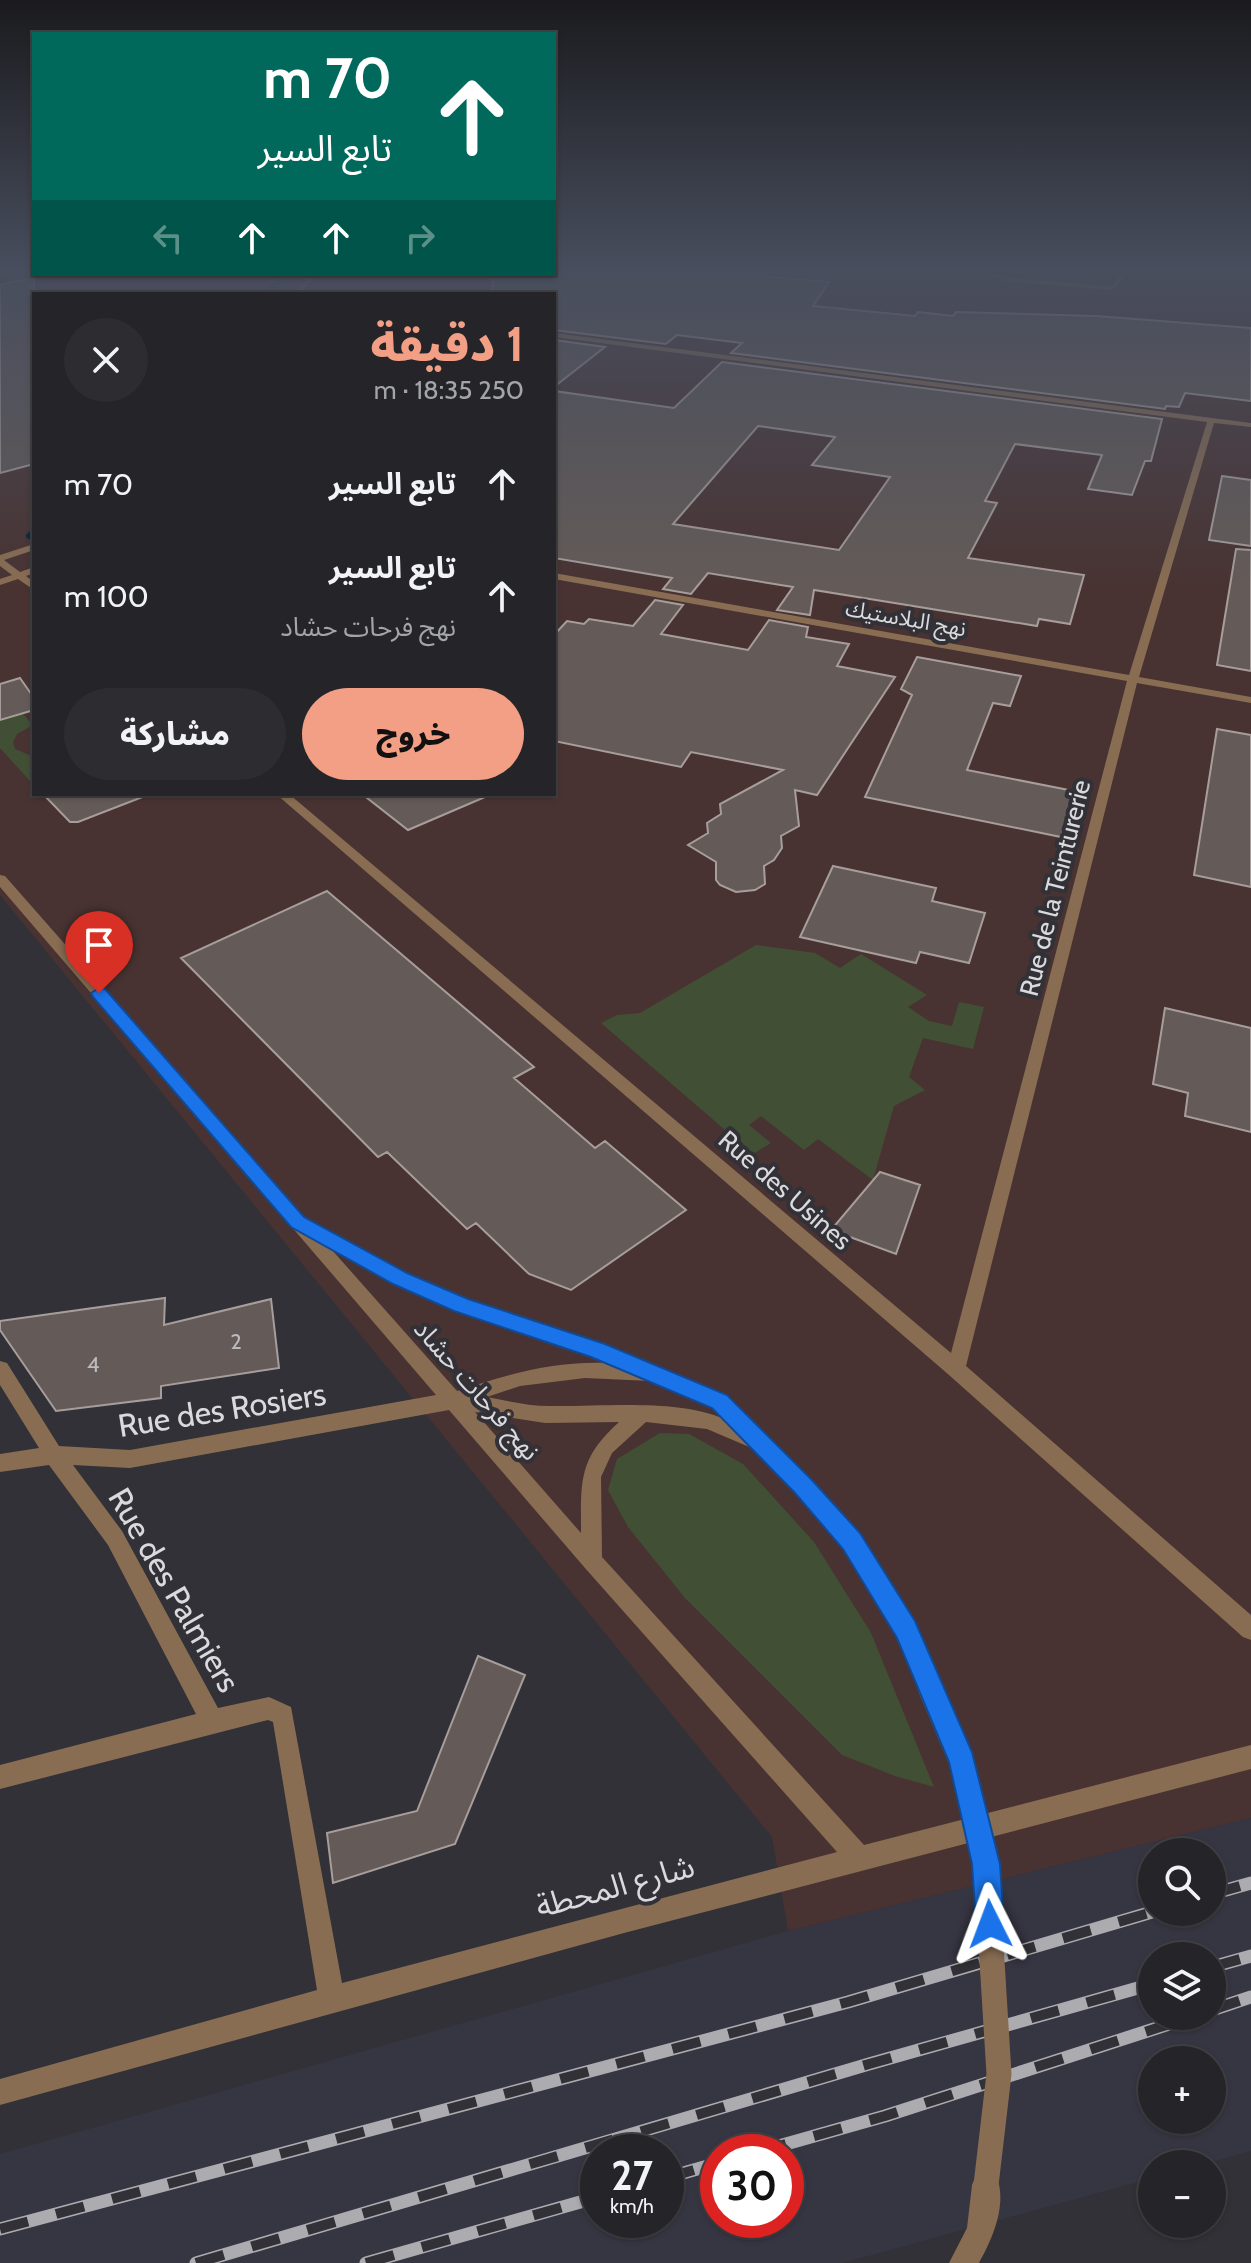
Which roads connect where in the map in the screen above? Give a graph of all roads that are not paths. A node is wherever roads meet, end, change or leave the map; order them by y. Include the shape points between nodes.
1 (879, 378) edge
2 (1211, 421) junction
3 (1251, 425) edge
4 (32, 548) edge
5 (3, 562) edge
6 (32, 571) edge
7 (20, 576) junction
8 (556, 576) edge
9 (0, 582) edge
10 (32, 585) edge
11 (1133, 679) junction
12 (1251, 700) edge
13 (284, 796) edge
14 (0, 879) edge
15 (297, 1222) junction
16 (0, 1369) edge
17 (956, 1369) junction
18 (654, 1373) junction
19 (452, 1401) junction
20 (642, 1413) junction
21 (761, 1446) junction
22 (54, 1455) junction
23 (0, 1463) edge
24 (592, 1561) junction
25 (1251, 1629) edge
26 (212, 1721) junction
27 (1251, 1757) edge
28 (0, 1777) edge
29 (859, 1857) junction
30 (331, 1997) junction
31 (0, 2092) edge
32 (963, 2263) edge

1 - 2 street
2 - 3 street
2 - 11 street, Rue de la Teinturerie
4 - 5 street
5 - 7 street
6 - 7 street
7 - 9 street
7 - 10 street
8 - 11 street, نهج البلاستيك
11 - 12 street, نهج البلاستيك
11 - 17 street, Rue de la Teinturerie
13 - 17 street, Rue des Usines
14 - 15 street, نهج فرحات حشاد
15 - 18 street via 462,1305
15 - 19 street, نهج فرحات حشاد
16 - 22 street, Rue des Palmiers
17 - 25 street, Rue des Usines
18 - 19 street via 585,1370 533,1377
18 - 21 street via 719,1401
19 - 20 street via 545,1415
19 - 22 street, Rue des Rosiers via 130,1459
19 - 24 street, نهج فرحات حشاد
20 - 21 street via 709,1421
20 - 24 street via 605,1447 591,1477
21 - 32 street, bridge via 851,1541 906,1629 962,1762 986,1864 999,2074 981,2231
22 - 23 street, Rue des Rosiers
22 - 26 street, Rue des Palmiers via 115,1538
24 - 29 street, نهج فرحات حشاد
26 - 28 street
26 - 30 street, Rue des Palmiers via 275,1709 283,1715
27 - 29 street, شارع المحطة
29 - 30 street, شارع المحطة
30 - 31 street, شارع المحطة

